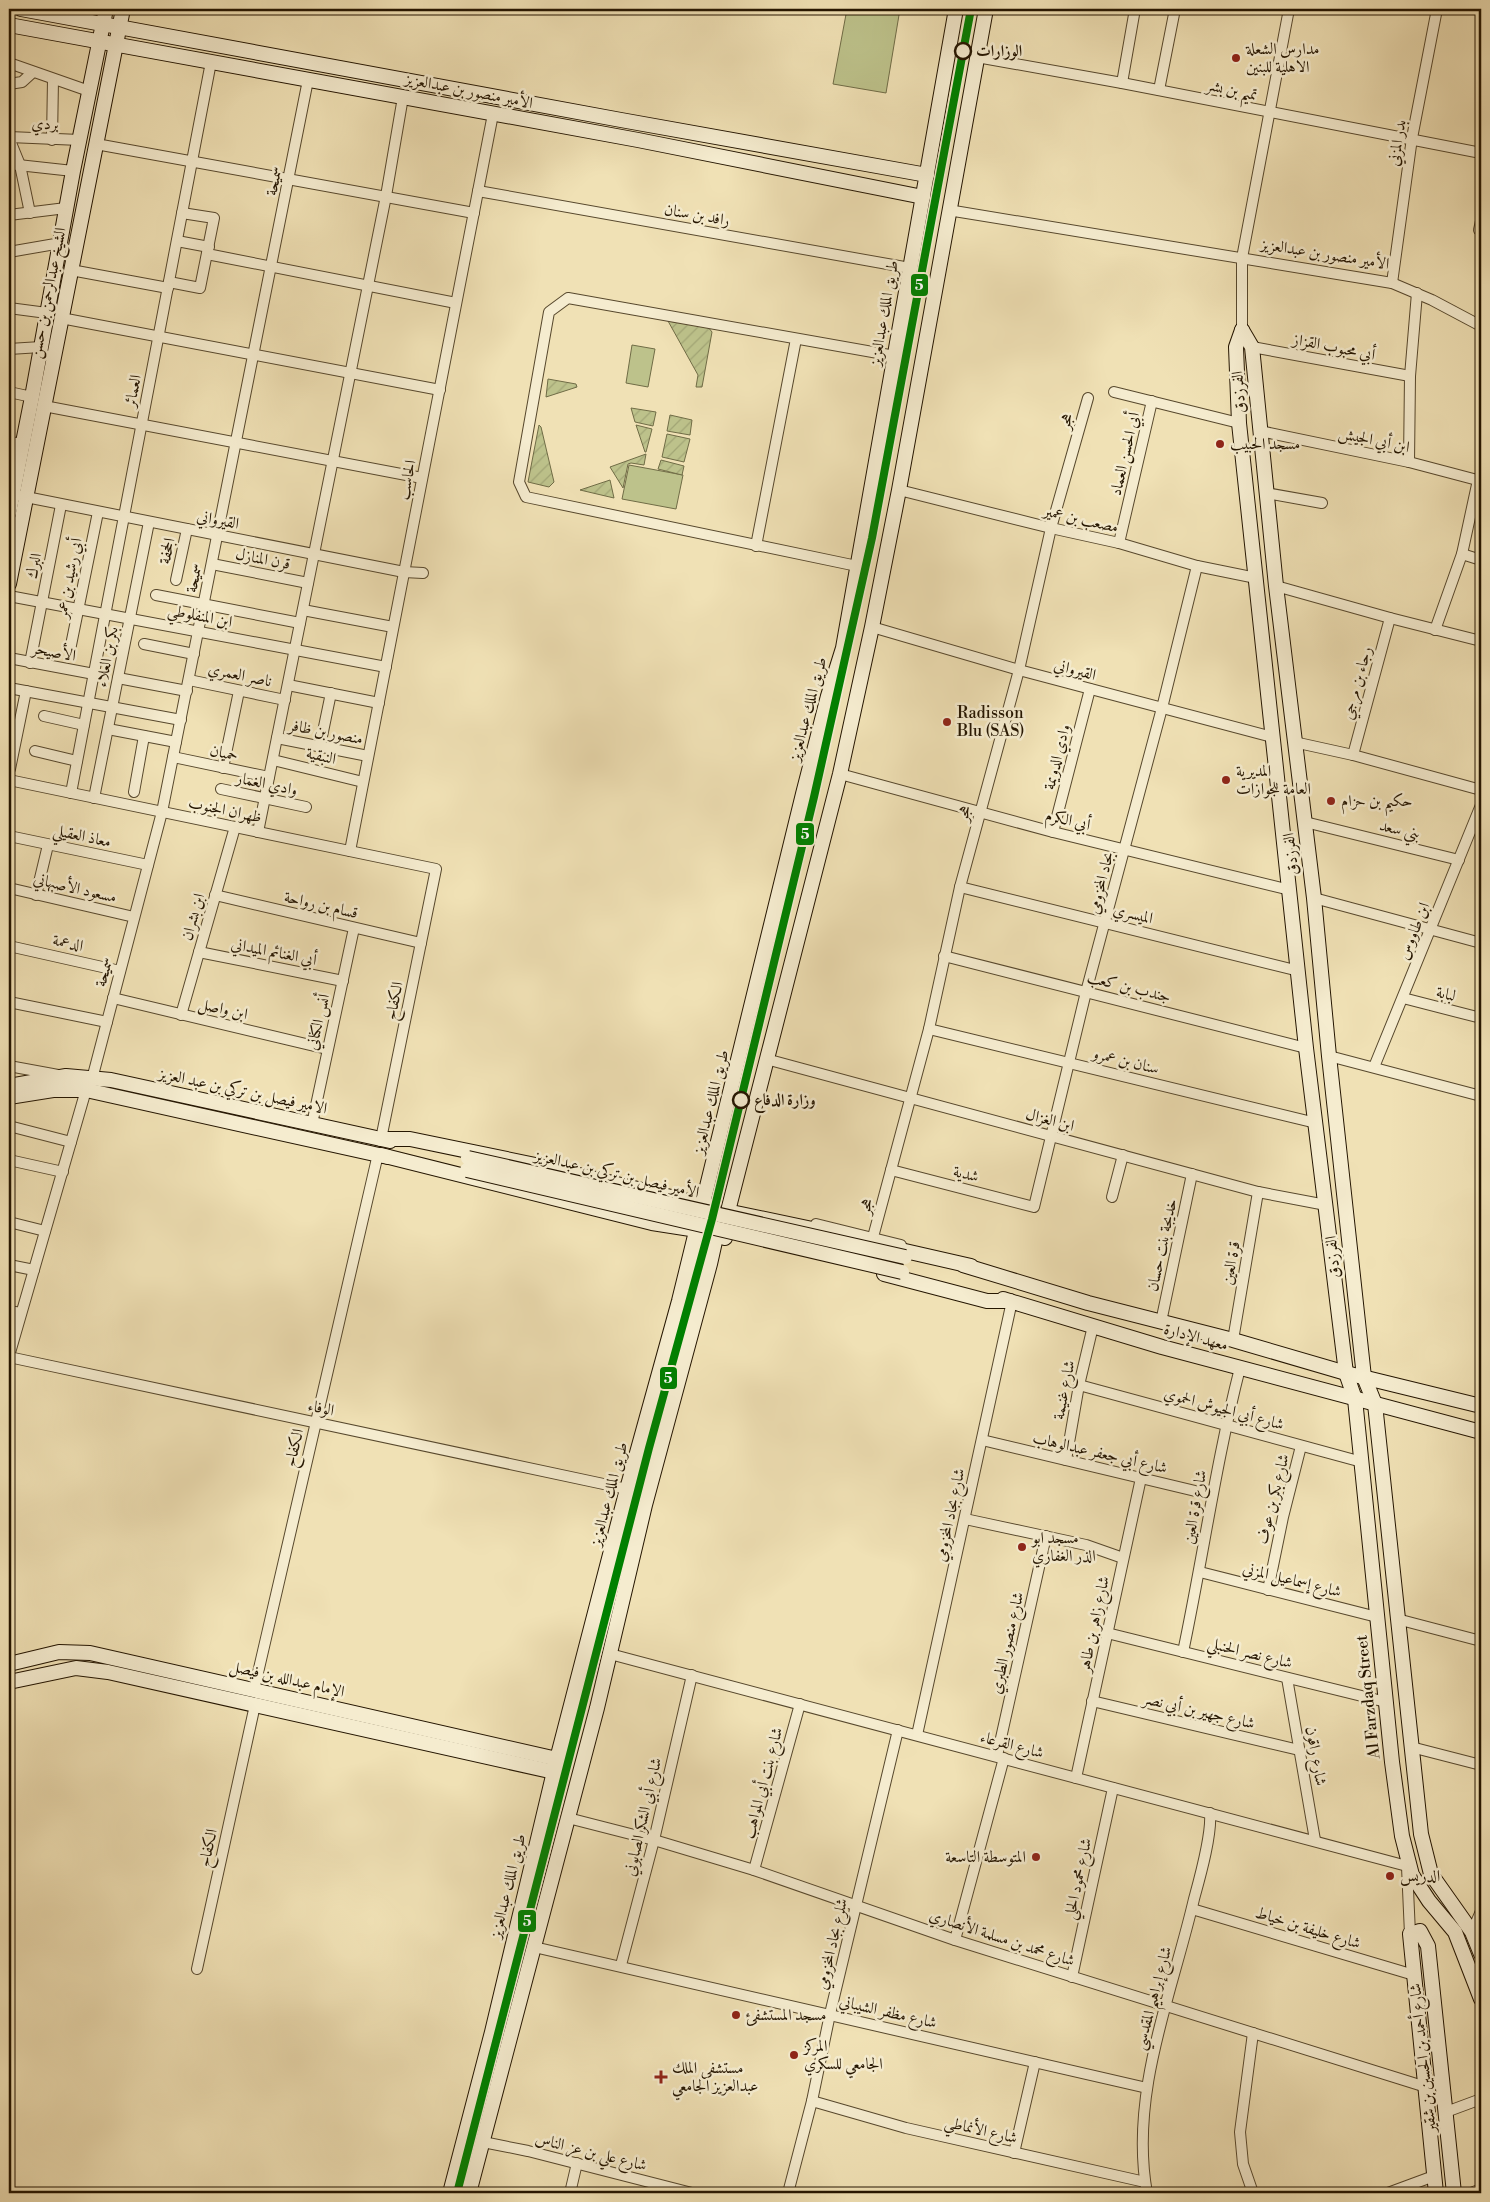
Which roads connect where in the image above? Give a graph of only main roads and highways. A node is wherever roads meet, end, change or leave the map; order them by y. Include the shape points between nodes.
1 (20, 9) edge
2 (106, 9) edge
3 (123, 9) edge
4 (956, 9) edge
5 (986, 9) edge
6 (51, 11) edge
7 (102, 24) junction
8 (9, 25) edge
9 (120, 26) junction
10 (98, 43) junction
11 (117, 45) junction
12 (880, 166) junction
13 (927, 175) junction
14 (876, 188) junction
15 (923, 197) junction
16 (16, 443) edge
17 (16, 495) edge
18 (9, 513) edge
19 (9, 584) edge
20 (89, 1084) junction
21 (9, 1096) edge
22 (381, 1139) junction
23 (379, 1155) junction
24 (468, 1164) junction
25 (661, 1194) junction
26 (704, 1201) junction
27 (729, 1208) junction
28 (762, 1217) junction
29 (647, 1222) junction
30 (697, 1230) junction
31 (716, 1237) junction
32 (760, 1241) junction
33 (905, 1257) joint
34 (972, 1266) junction
35 (1011, 1301) junction
36 (1346, 1373) junction
37 (1364, 1377) junction
38 (1355, 1399) junction
39 (1375, 1404) junction
40 (1481, 1406) edge
41 (1481, 1432) edge
42 (622, 1599) junction
43 (9, 1664) edge
44 (9, 1682) edge
45 (566, 1729) junction
46 (557, 1759) junction
47 (554, 1772) junction
48 (1481, 1954) edge
49 (1481, 1999) edge
50 (1436, 2017) junction
51 (1419, 2021) junction
52 (450, 2193) edge
53 (469, 2193) edge
54 (1436, 2193) edge
55 (1454, 2193) edge

1 - 6 main road, الأمير منصور بن عبدالعزيز
2 - 7 main road, الشيخ عبدالرحمن بن حسن
3 - 9 main road, الشيخ عبدالرحمن بن حسن
4 - 13 main road, طريق الملك عبدالعزيز
5 - 27 main road via 900,490 872,627 840,774
6 - 7 main road, الأمير منصور بن عبدالعزيز
7 - 9 main road, الأمير منصور بن عبدالعزيز
7 - 10 main road, الشيخ عبدالرحمن بن حسن
8 - 10 main road, الأمير منصور بن عبدالعزيز
9 - 11 main road, الشيخ عبدالرحمن بن حسن
9 - 12 main road, الأمير منصور بن عبدالعزيز
10 - 11 main road, الأمير منصور بن عبدالعزيز
10 - 16 main road, الشيخ عبدالرحمن بن حسن via 32,397
11 - 14 main road, الأمير منصور بن عبدالعزيز
11 - 17 main road, الشيخ عبدالرحمن بن حسن via 44,406
12 - 13 main road, الأمير منصور بن عبدالعزيز
12 - 14 main road
13 - 15 main road, طريق الملك عبدالعزيز
14 - 15 main road, الأمير منصور بن عبدالعزيز
15 - 26 main road, طريق الملك عبدالعزيز via 843,648 803,794
16 - 17 main road, الشيخ عبدالرحمن بن حسن
17 - 18 main road, الشيخ عبدالرحمن بن حسن
17 - 19 main road, الشيخ عبدالرحمن بن حسن
20 - 21 main road, الامير فيصل بن تركي بن عبد العزيز
20 - 21 main road, الامير فيصل بن تركي بن عبد العزيز via 66,1076
20 - 22 main road, الامير فيصل بن تركي بن عبد العزيز via 110,1080
20 - 23 main road, الامير فيصل بن تركي بن عبد العزيز
22 - 24 main road, الامير فيصل بن تركي بن عبد العزيز
22 - 25 main road via 410,1139
23 - 24 main road, الامير فيصل بن تركي بن عبد العزيز
23 - 29 main road
24 - 33 main road, الأمير فيصل بن تركي بن عبدالعزيز, bridge
24 - 35 main road, معهد الإدارة, bridge
25 - 26 main road
25 - 29 main road via 660,1210 652,1221
26 - 27 main road
26 - 30 main road, طريق الملك عبدالعزيز
27 - 28 main road
27 - 31 main road
28 - 32 main road
28 - 34 main road
29 - 30 main road
30 - 31 main road
30 - 45 main road, طريق الملك عبدالعزيز
31 - 32 main road
31 - 42 main road
32 - 35 main road via 987,1301
33 - 34 main road, معهد الإدارة
34 - 36 main road, معهد الإدارة via 1088,1303
35 - 38 main road, معهد الإدارة
36 - 37 main road, معهد الإدارة
36 - 37 main road, الفرزدق via 1306,1048 1239,422 1236,347 1242,330 1252,347
36 - 38 main road, Al Farzdaq Street
37 - 39 main road
37 - 40 main road, معهد الإدارة
38 - 39 main road, معهد الإدارة
38 - 49 main road, Al Farzdaq Street via 1392,1762 1406,1852 1412,1875 1455,1932
39 - 41 main road, معهد الإدارة
39 - 48 main road via 1421,1834 1431,1874 1472,1932
42 - 45 main road via 581,1743 571,1743
42 - 53 main road
43 - 46 main road, الإمام عبدالله بن فيصل via 60,1652 90,1653
44 - 47 main road, الإمام عبدالله بن فيصل via 76,1668 108,1672
45 - 46 main road, طريق الملك عبدالعزيز
46 - 47 main road, طريق الملك عبدالعزيز
47 - 52 main road, طريق الملك عبدالعزيز
50 - 51 main road
50 - 51 main road, شارع أحمد بن الحسين بن شقير via 1428,1946 1420,1931 1410,1934
50 - 55 main road, شارع أحمد بن الحسين بن شقير
51 - 54 main road, شارع أحمد بن الحسين بن شقير

